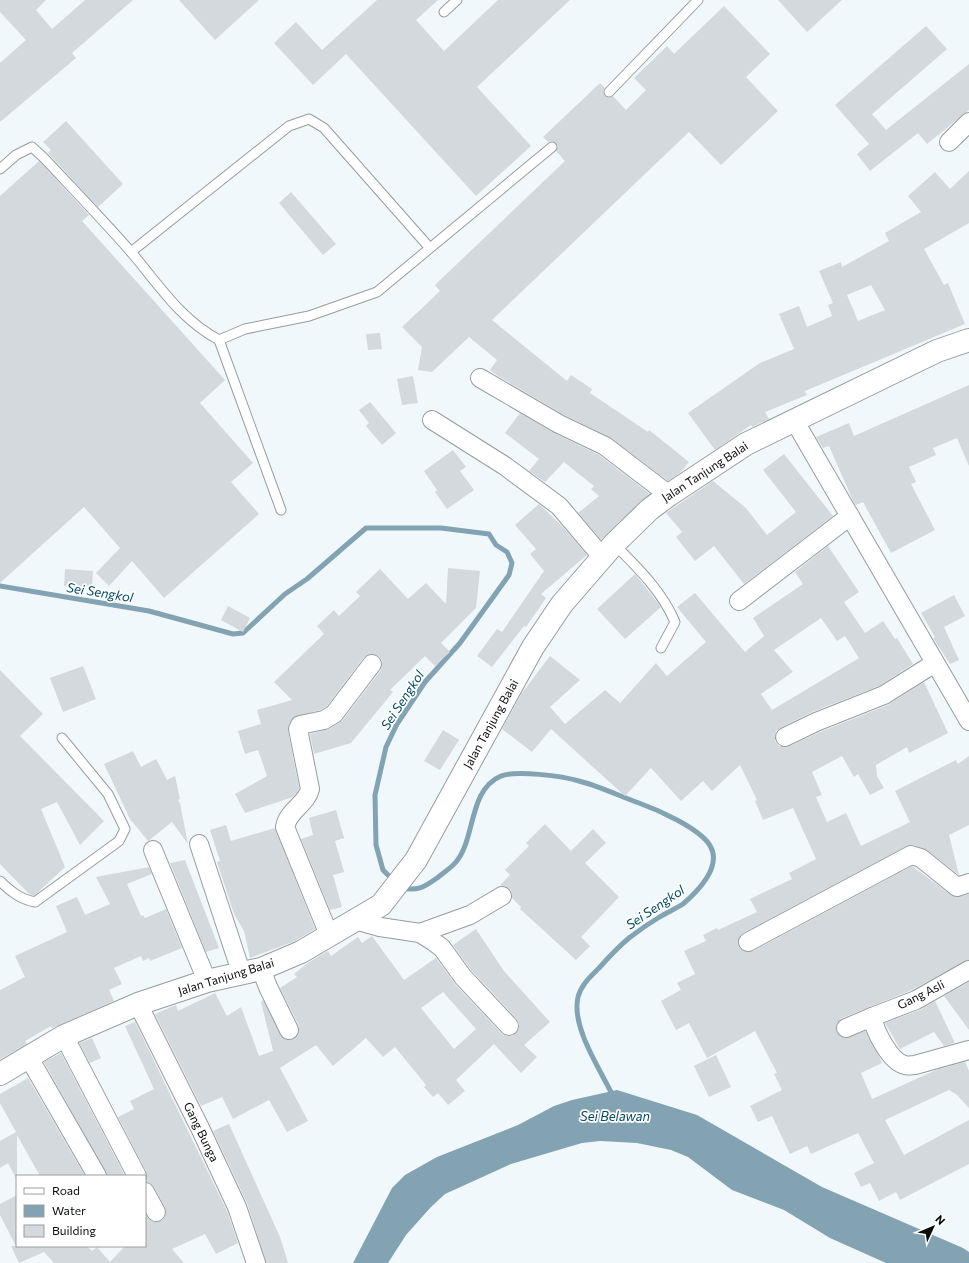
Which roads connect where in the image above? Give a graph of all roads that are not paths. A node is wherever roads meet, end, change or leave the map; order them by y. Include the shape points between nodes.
1 (457, 0) edge
2 (698, 0) edge
3 (444, 12) dead end
4 (609, 92) dead end
5 (969, 122) edge
6 (949, 142) dead end
7 (552, 147) dead end
8 (0, 169) edge
9 (429, 247) junction
10 (131, 252) junction
11 (219, 340) junction
12 (969, 340) edge
13 (480, 378) dead end
14 (432, 420) dead end
15 (794, 420) junction
16 (669, 495) junction
17 (281, 510) dead end
18 (850, 516) junction
19 (608, 551) junction
20 (739, 601) dead end
21 (661, 648) dead end
22 (372, 664) dead end
23 (935, 664) junction
24 (969, 721) edge
25 (785, 737) dead end
26 (62, 738) dead end
27 (199, 844) dead end
28 (153, 850) dead end
29 (0, 881) edge
30 (969, 883) edge
31 (502, 896) dead end
32 (355, 920) junction
33 (420, 933) junction
34 (329, 935) junction
35 (748, 942) dead end
36 (251, 970) junction
37 (969, 970) edge
38 (207, 982) junction
39 (138, 1004) junction
40 (872, 1017) junction
41 (509, 1026) dead end
42 (846, 1028) dead end
43 (289, 1030) dead end
44 (64, 1036) junction
45 (969, 1050) edge
46 (28, 1056) junction
47 (0, 1074) edge
48 (96, 1175) edge
49 (136, 1175) edge
50 (146, 1194) edge
51 (156, 1212) dead end
52 (256, 1263) edge

1 - 3 lane
2 - 4 lane
5 - 6 street
7 - 9 lane
8 - 10 lane via 16,155 32,148
9 - 10 lane via 324,128 309,119 289,126
9 - 11 lane via 377,292 309,316 245,329
10 - 11 lane via 183,315 202,331
11 - 17 lane
12 - 15 street, Jalan Tanjung Balai via 937,351
13 - 16 street via 559,424 606,446
14 - 19 street via 505,466 559,506
15 - 16 street, Jalan Tanjung Balai via 746,444
15 - 18 street
16 - 19 street, Jalan Tanjung Balai via 650,509
18 - 20 street
18 - 23 street
19 - 21 lane via 638,568 668,606 675,622
19 - 32 street, Jalan Tanjung Balai via 562,604 533,647 416,860 381,905
22 - 34 street via 334,714 298,729 310,789 309,795 286,820 285,827
23 - 24 street
23 - 25 street via 884,695
26 - 29 lane via 108,794 125,829 119,841 35,902 24,900
27 - 36 street
28 - 38 street
30 - 35 street via 957,887 921,858 911,855
31 - 33 street via 470,916
32 - 33 street
32 - 34 street, Jalan Tanjung Balai
33 - 41 street via 442,948 468,982
34 - 36 street, Jalan Tanjung Balai via 301,952
36 - 38 street, Jalan Tanjung Balai
36 - 43 street via 268,988
37 - 40 street, Gang Asli via 916,1000
38 - 39 street, Jalan Tanjung Balai
39 - 44 street, Jalan Tanjung Balai
39 - 52 street, Gang Bunga via 237,1207
40 - 42 street, Gang Asli
40 - 45 street via 886,1048 898,1062 905,1065 915,1065
44 - 46 street, Jalan Tanjung Balai
44 - 49 street
46 - 47 street, Jalan Tanjung Balai
46 - 48 street
50 - 51 street

